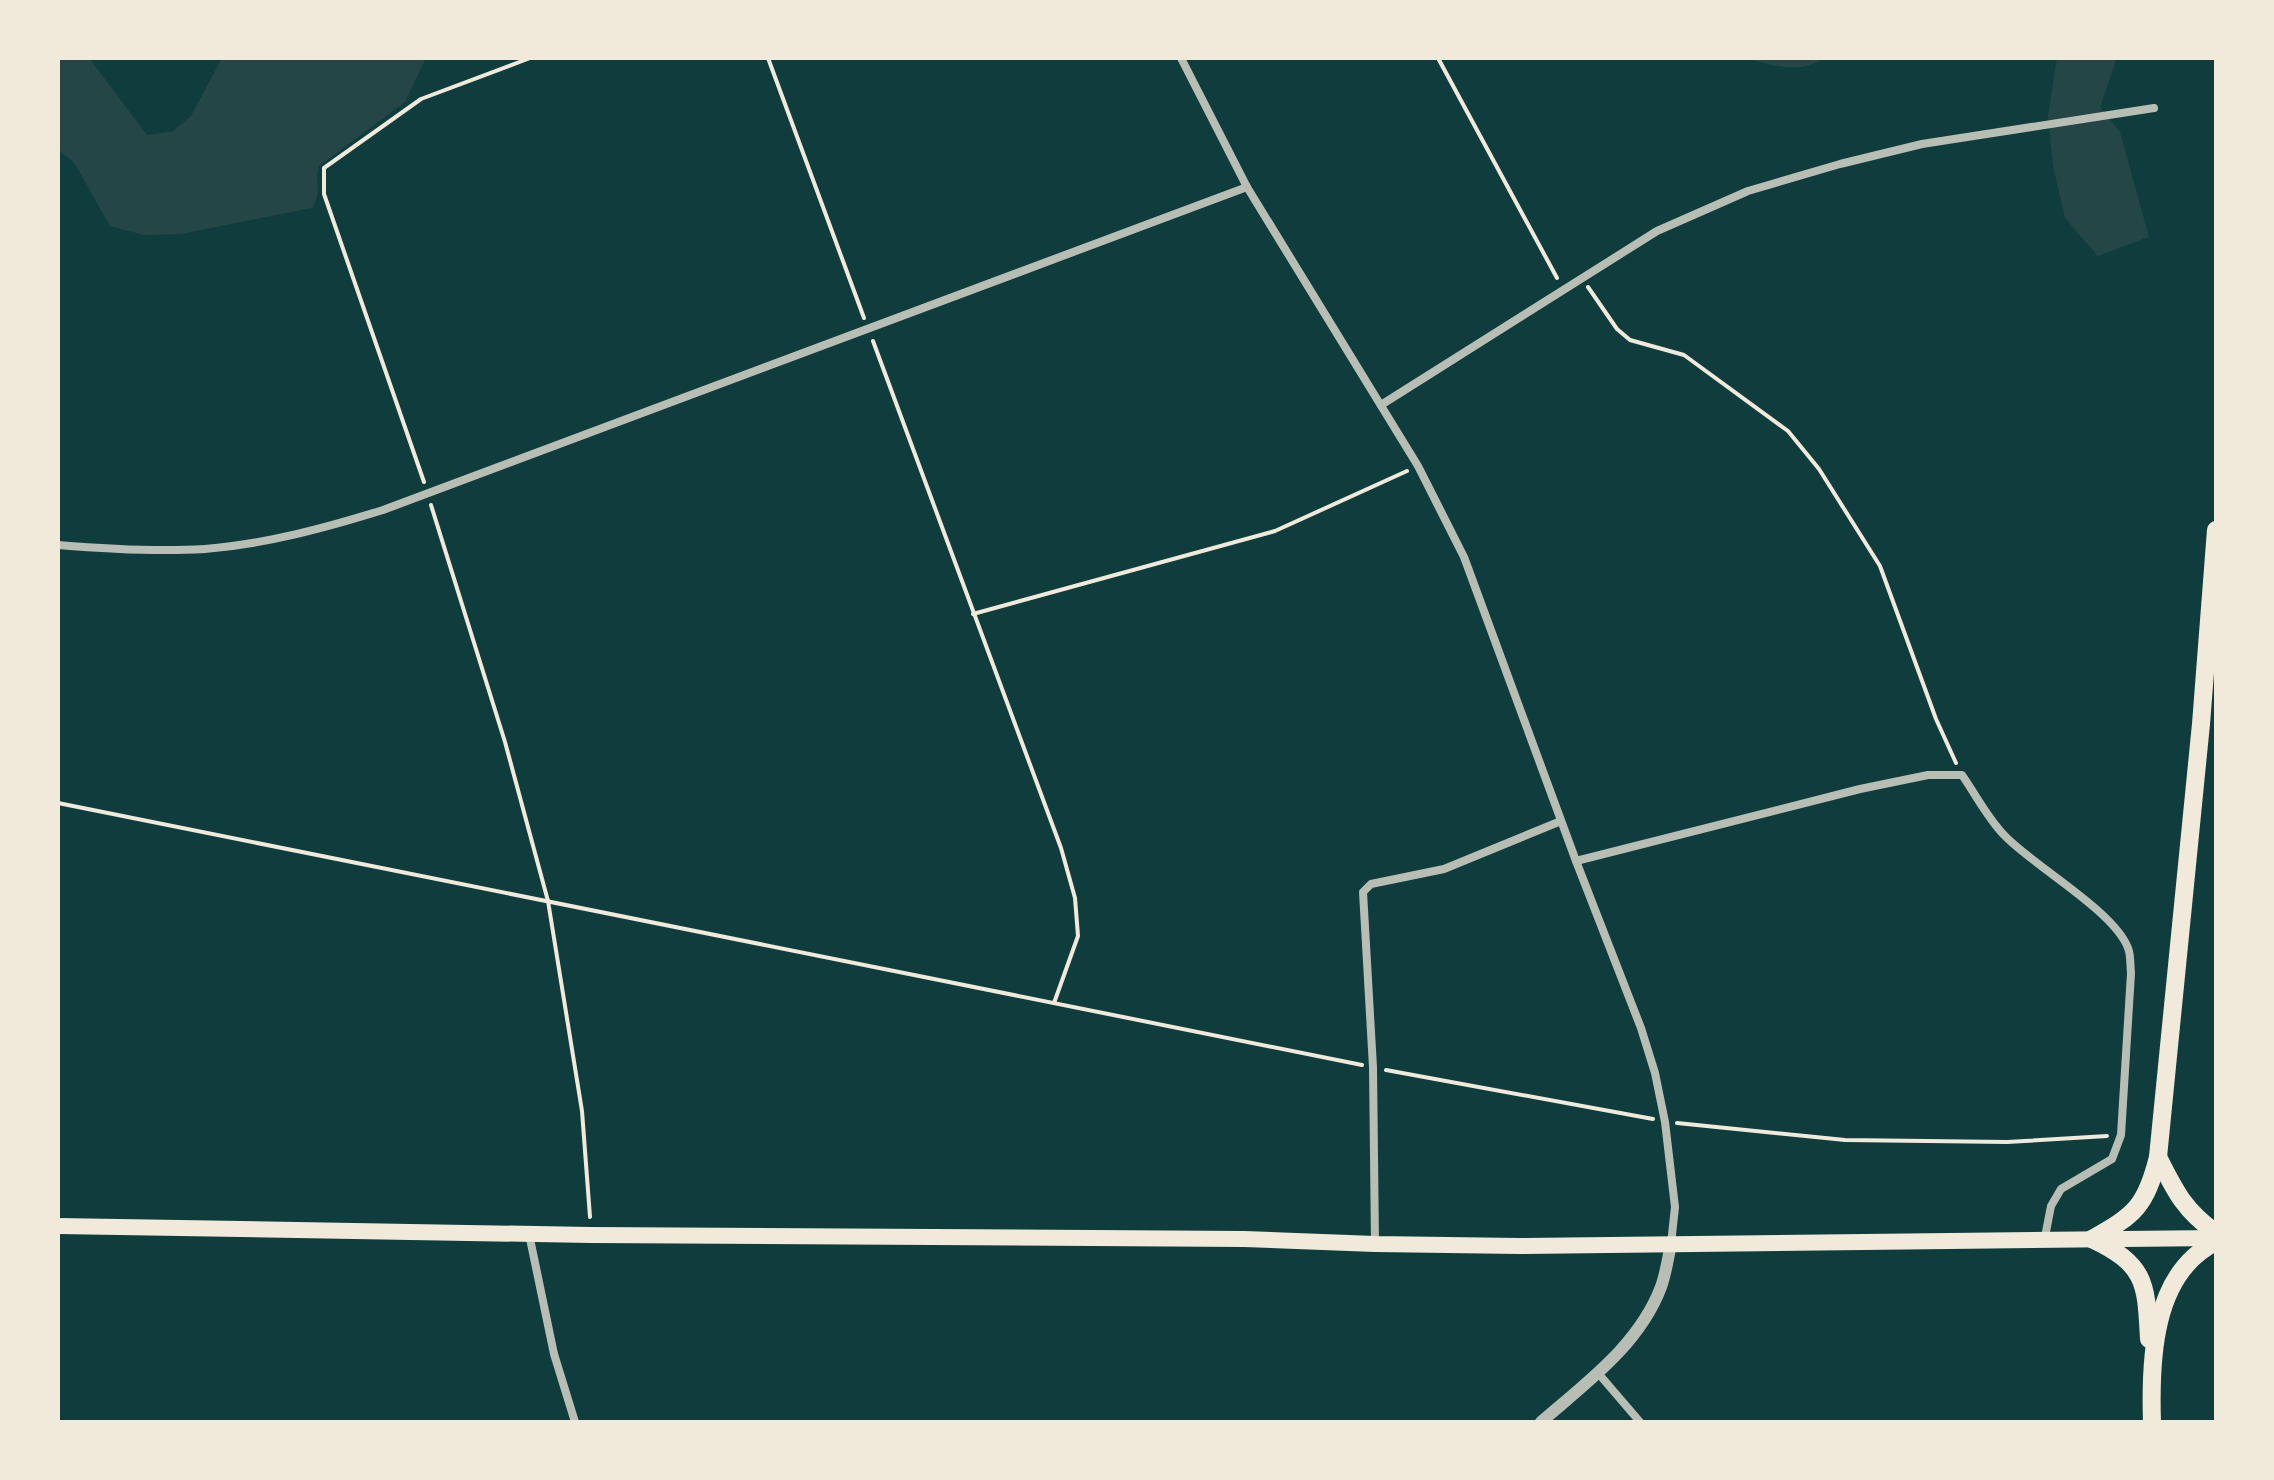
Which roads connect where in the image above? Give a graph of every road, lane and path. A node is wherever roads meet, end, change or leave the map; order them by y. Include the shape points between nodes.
1 (530, 58) edge
2 (768, 58) edge
3 (1181, 58) edge
4 (1438, 58) edge
5 (2154, 108) dead end
6 (1247, 187) junction
7 (1583, 278) junction
8 (1563, 290) junction
9 (867, 327) junction
10 (1381, 405) junction
11 (1418, 466) junction
12 (427, 492) junction
13 (2216, 530) edge
14 (58, 545) edge
15 (973, 614) junction
16 (1962, 775) junction
17 (58, 803) edge
18 (1561, 821) junction
19 (1576, 861) junction
20 (548, 901) junction
21 (1054, 1003) junction
22 (1373, 1067) junction
23 (1665, 1122) junction
24 (2121, 1135) junction
25 (2158, 1157) junction
26 (58, 1226) edge
27 (528, 1233) junction
28 (591, 1235) junction
29 (2216, 1238) edge
30 (2092, 1239) junction
31 (2044, 1242) junction
32 (1375, 1244) junction
33 (1671, 1244) junction
34 (1598, 1373) junction
35 (2151, 1382) junction
36 (575, 1422) edge
37 (1541, 1422) edge
38 (1640, 1422) edge
39 (2152, 1422) edge

1 - 12 path via 421,99 324,168 324,194
2 - 9 path
3 - 6 street
4 - 8 path
5 - 7 street via 1922,144 1748,191 1657,231
6 - 9 street
6 - 10 street
7 - 8 street
7 - 16 path via 1630,340 1684,355 1788,431 1819,469 1880,566
8 - 10 street
9 - 12 street
9 - 15 path
10 - 11 street
11 - 15 path via 1275,531
11 - 18 street via 1464,557
12 - 14 street via 325,528 241,544 170,550
12 - 20 path
13 - 25 highway
15 - 21 path via 1075,898 1078,936
16 - 19 street via 1928,775 1860,789
16 - 24 street via 2002,833 2085,900 2129,949
17 - 20 path
18 - 19 street
18 - 22 street via 1444,869 1371,884 1363,892
19 - 23 street via 1641,1028
20 - 21 path
20 - 28 path via 582,1111
21 - 22 path
22 - 23 path
22 - 32 street
23 - 24 path via 1845,1140 2007,1142
23 - 33 street via 1675,1207
24 - 31 street via 2112,1159 2061,1189 2051,1206
25 - 29 highway via 2177,1194
25 - 30 highway via 2151,1188 2136,1210
26 - 27 highway
27 - 28 highway
27 - 36 street
28 - 32 highway via 1046,1236
29 - 30 highway
29 - 35 highway via 2188,1261 2170,1292 2157,1329
30 - 31 highway
30 - 35 highway via 2127,1259 2140,1274
31 - 33 highway
32 - 33 highway
33 - 34 street via 1662,1284 1643,1324
34 - 37 street
34 - 38 street
35 - 39 highway

